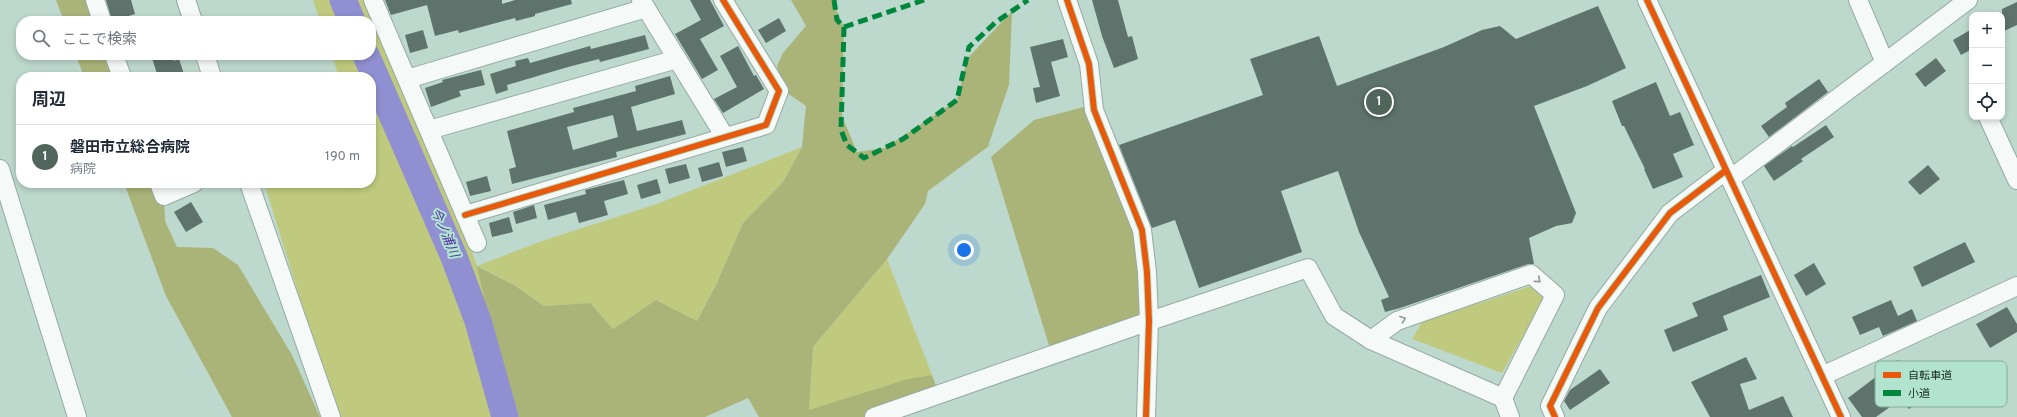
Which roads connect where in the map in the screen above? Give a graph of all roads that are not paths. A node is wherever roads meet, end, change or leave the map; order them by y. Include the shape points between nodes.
1 (95, 0) edge
2 (186, 0) edge
3 (373, 0) edge
4 (723, 0) edge
5 (1067, 0) edge
6 (1647, 0) edge
7 (1858, 0) edge
8 (1968, 0) edge
9 (644, 4) edge
10 (100, 16) edge
11 (191, 16) edge
12 (677, 59) junction
13 (116, 60) edge
14 (207, 60) edge
15 (1885, 63) junction
16 (120, 72) edge
17 (210, 72) edge
18 (407, 79) junction
19 (1989, 120) edge
20 (429, 130) junction
21 (725, 137) junction
22 (0, 168) edge
23 (1728, 175) junction
24 (2017, 180) edge
25 (161, 188) edge
26 (182, 188) edge
27 (251, 188) edge
28 (465, 215) junction
29 (477, 243) dead end
30 (2017, 286) edge
31 (1149, 321) junction
32 (1371, 340) junction
33 (1822, 376) junction
34 (1503, 398) junction
35 (77, 417) edge
36 (331, 417) edge
37 (874, 417) edge
38 (1146, 417) edge
39 (1510, 417) edge
40 (1555, 417) edge
41 (1841, 417) edge

1 - 10 street
2 - 11 street
3 - 18 street
4 - 21 street via 779,91 766,125
5 - 31 street via 1089,64 1094,110 1142,230
6 - 23 street
7 - 15 street
8 - 15 street
9 - 12 street
9 - 18 street
12 - 20 street
12 - 21 street
13 - 16 street
14 - 17 street
15 - 23 street
18 - 20 street
19 - 24 street
20 - 28 street
21 - 28 street
22 - 35 street
23 - 33 street
23 - 40 street via 1670,213 1598,308 1550,406
25 - 26 street via 164,196
27 - 36 street
28 - 29 street
30 - 33 street
31 - 32 street via 1308,268 1334,316
31 - 37 street
31 - 38 street
32 - 34 street
32 -> 34 street via 1397,321 1531,274 1555,295
33 - 41 street
34 - 39 street

